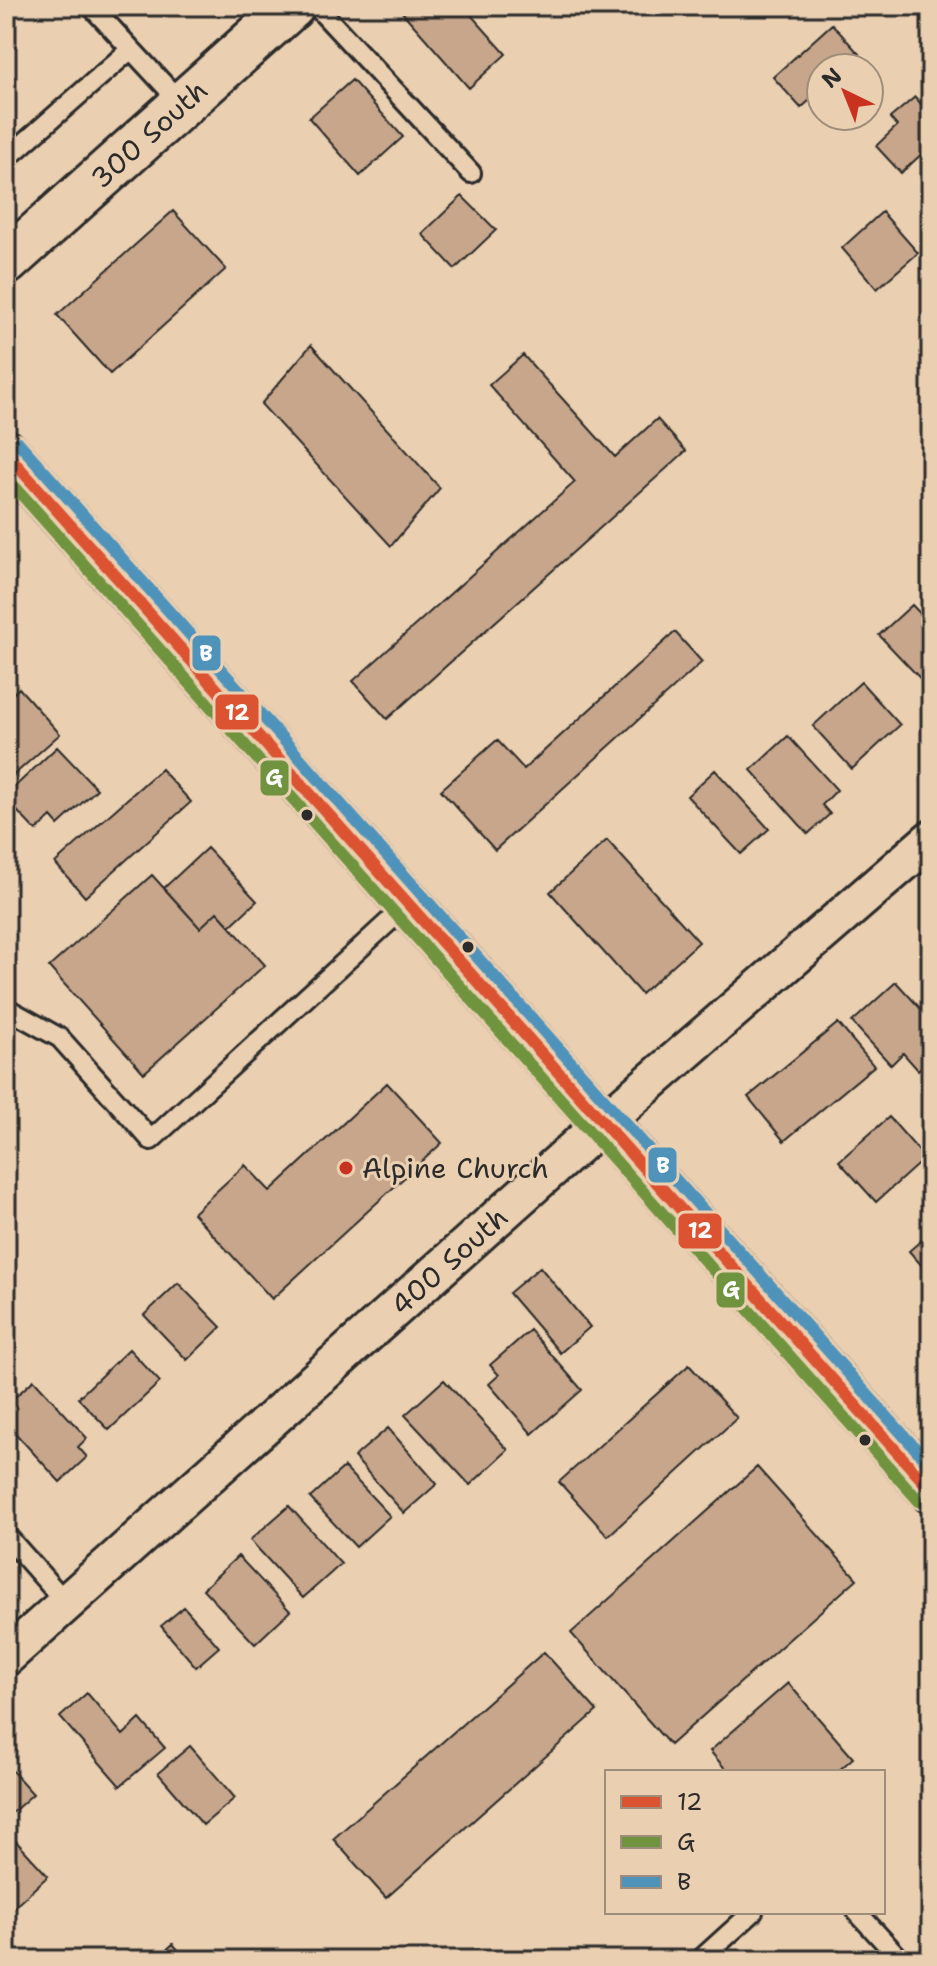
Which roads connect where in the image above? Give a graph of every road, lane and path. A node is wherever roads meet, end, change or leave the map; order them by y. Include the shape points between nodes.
1 (91, 6) edge
2 (292, 6) edge
3 (316, 6) edge
4 (131, 49) junction
5 (182, 104) junction
6 (6, 159) edge
7 (471, 173) dead end
8 (6, 262) edge
9 (6, 453) edge
10 (931, 839) edge
11 (408, 904) junction
12 (6, 1008) edge
13 (603, 1123) junction
14 (931, 1490) edge
15 (6, 1535) edge
16 (66, 1603) junction
17 (6, 1657) edge
18 (751, 1914) edge
19 (859, 1914) edge
20 (700, 1960) edge
21 (901, 1960) edge

1 - 4 lane
2 - 5 street, 300 South
3 - 7 lane
4 - 5 lane
4 - 6 lane
5 - 8 street, 300 South
9 - 11 highway
10 - 13 street, 400 South
11 - 12 lane via 151,1140 60,1038
11 - 13 highway
13 - 14 highway
13 - 16 street, 400 South
15 - 16 lane
16 - 17 street, 400 South
18 - 20 lane
19 - 21 lane

